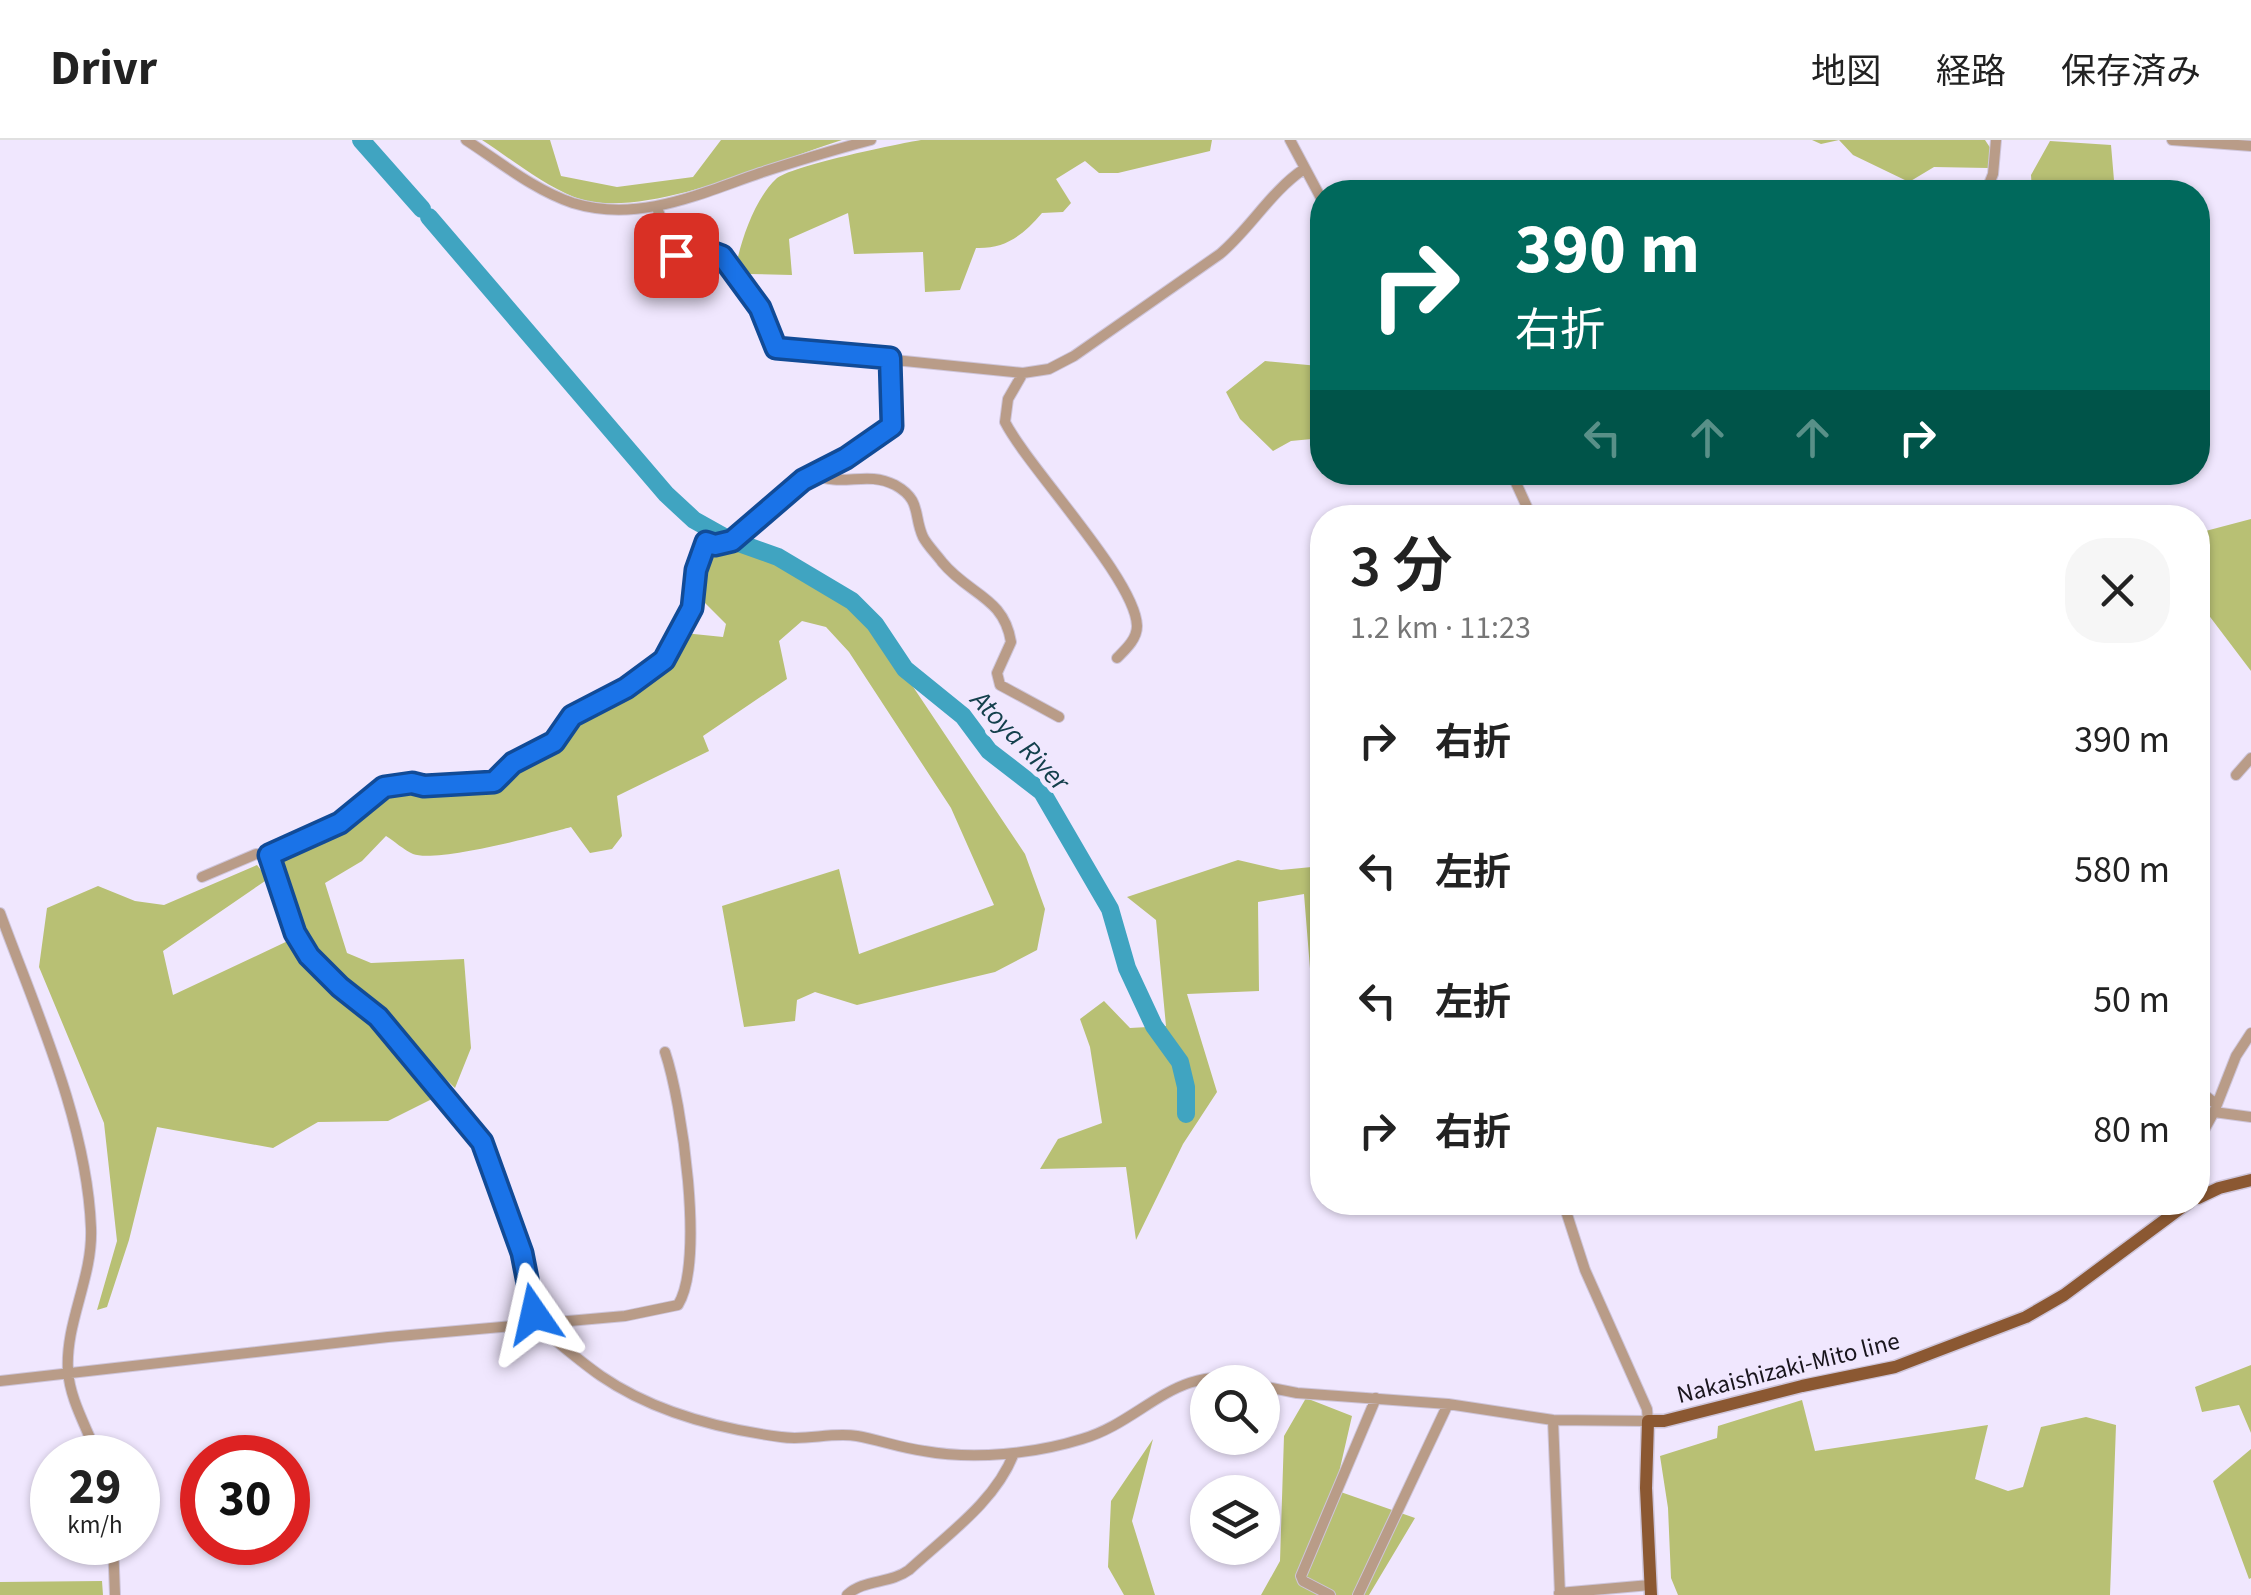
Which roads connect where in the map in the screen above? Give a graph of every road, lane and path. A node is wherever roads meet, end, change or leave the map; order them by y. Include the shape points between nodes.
1 (466, 140) edge
2 (871, 140) edge
3 (1290, 140) edge
4 (1996, 140) edge
5 (2172, 140) edge
6 (2251, 146) edge
7 (1304, 169) junction
8 (1310, 180) edge
9 (1990, 180) edge
10 (656, 208) junction
11 (890, 358) junction
12 (1023, 373) junction
13 (812, 474) junction
14 (1117, 658) dead end
15 (1059, 717) dead end
16 (2251, 758) edge
17 (2236, 775) dead end
18 (269, 855) junction
19 (202, 877) dead end
20 (0, 913) edge
21 (2251, 1032) edge
22 (665, 1052) dead end
23 (2210, 1103) edge
24 (2215, 1108) junction
25 (2251, 1117) edge
26 (2210, 1118) edge
27 (2251, 1180) edge
28 (2210, 1192) edge
29 (1567, 1215) edge
30 (2169, 1215) edge
31 (2166, 1217) joint
32 (535, 1324) junction
33 (68, 1374) junction
34 (0, 1381) edge
35 (1190, 1381) edge
36 (1280, 1390) edge
37 (1376, 1398) junction
38 (1448, 1404) junction
39 (1553, 1420) junction
40 (1648, 1421) junction
41 (90, 1435) edge
42 (1014, 1453) junction
43 (114, 1565) edge
44 (1651, 1590) edge
45 (1311, 1591) edge
46 (1560, 1594) edge
47 (116, 1595) edge
48 (847, 1595) edge
49 (1330, 1595) edge
50 (1358, 1595) edge

1 - 10 street via 575,204
2 - 10 street
3 - 7 street
4 - 9 street
5 - 6 street
7 - 8 street
7 - 12 street via 1220,254 1074,356
10 - 11 street via 678,261 714,253 730,264 760,308 776,348
11 - 12 street
11 - 13 street via 892,426
12 - 14 street via 1008,399 1005,422 1130,604 1137,628
13 - 15 street via 834,482 881,480 910,496 923,538 942,562 1001,609 1011,642 997,673 1000,686
13 - 18 street via 732,541 706,542 692,608 664,660 572,716 554,742 513,763 494,782 384,787 340,823
16 - 17 street
18 - 19 street via 256,854
18 - 32 street via 309,956 378,1017 482,1142 522,1253
20 - 33 street via 63,1092 89,1202 90,1257 70,1334
21 - 24 street
22 - 32 street via 689,1198 692,1253 682,1307
23 - 24 street
24 - 25 street
24 - 26 street
27 - 28 main road
29 - 40 street
30 - 31 main road, Nakaishizaki-Mito line
31 - 40 main road, Nakaishizaki-Mito line via 2026,1317 1895,1367
32 - 33 street
32 - 42 street via 615,1384 668,1410 719,1424 782,1438 852,1435 928,1452
33 - 34 street
33 - 41 street
35 - 42 street via 1088,1438
36 - 37 street
37 - 38 street
37 - 45 street via 1300,1576
38 - 39 street
38 - 50 street
39 - 40 street
39 - 46 street
40 - 44 main road, Nakaishizaki-Mito line
42 - 48 street via 988,1496 909,1570
43 - 47 street
44 - 46 street
45 - 49 street

